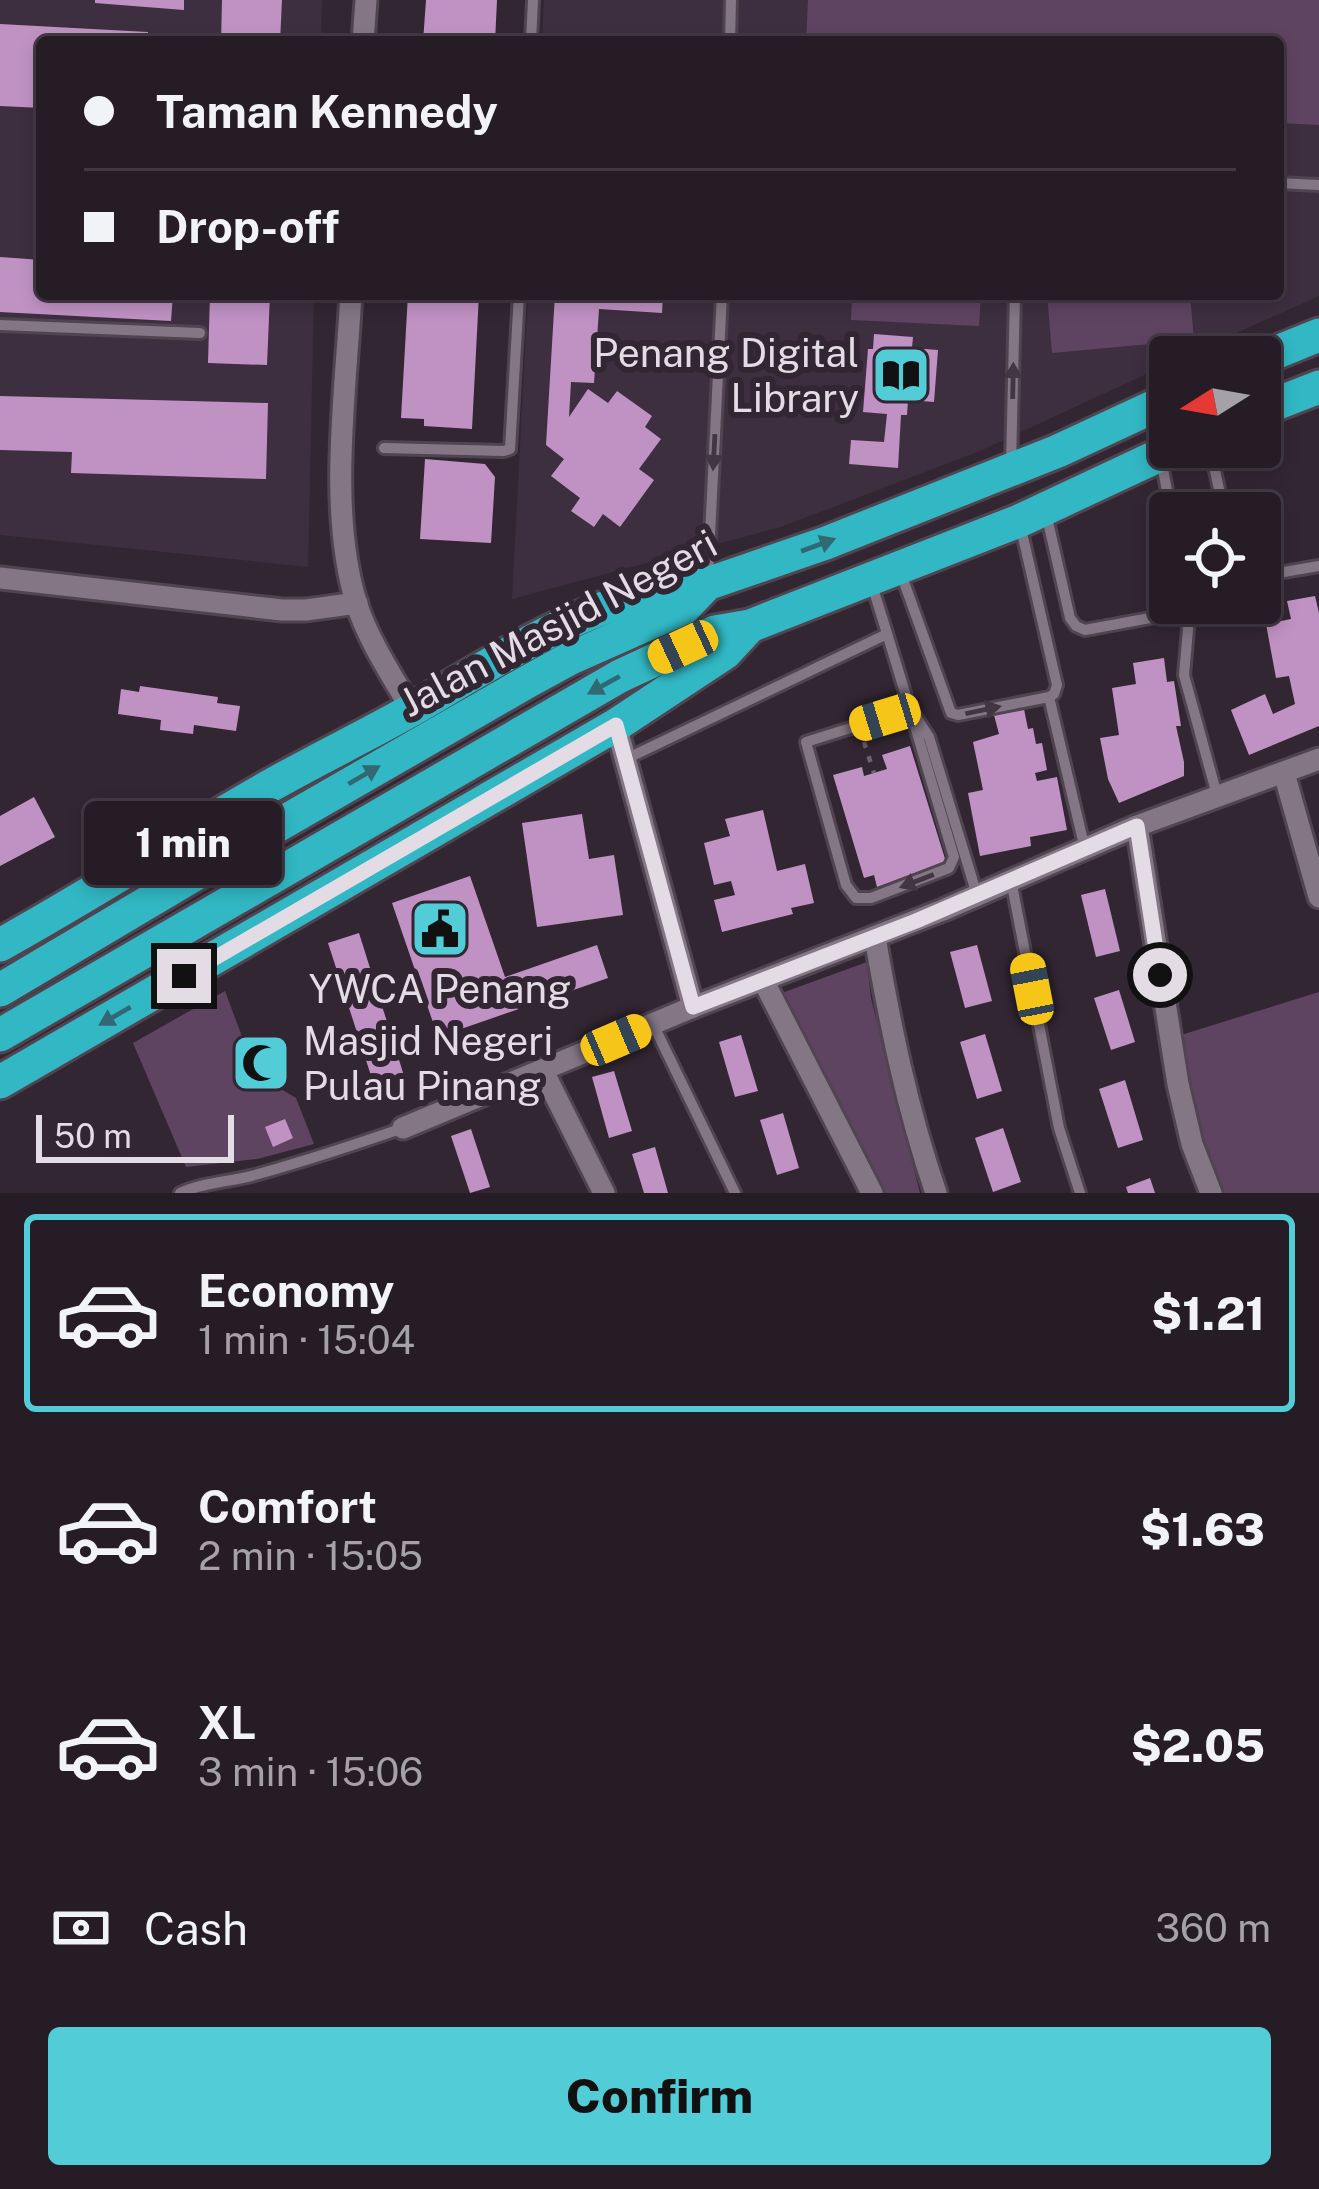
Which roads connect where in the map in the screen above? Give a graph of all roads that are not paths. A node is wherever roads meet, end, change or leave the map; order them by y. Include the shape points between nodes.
1 (365, 0) edge
2 (533, 0) edge
3 (731, 0) edge
4 (363, 36) edge
5 (531, 36) edge
6 (730, 36) edge
7 (1284, 183) edge
8 (1319, 184) edge
9 (350, 300) edge
10 (518, 300) edge
11 (722, 300) edge
12 (1015, 300) edge
13 (0, 325) edge
14 (200, 333) dead end
15 (1319, 335) edge
16 (1281, 350) edge
17 (1319, 387) edge
18 (1281, 402) edge
19 (1149, 409) edge
20 (384, 448) dead end
21 (1149, 460) edge
22 (1011, 469) junction
23 (1032, 515) junction
24 (1319, 566) edge
25 (1281, 572) edge
26 (884, 574) junction
27 (0, 578) edge
28 (707, 584) junction
29 (357, 603) junction
30 (1149, 616) edge
31 (1186, 624) edge
32 (750, 626) junction
33 (887, 634) junction
34 (1049, 697) junction
35 (911, 709) junction
36 (412, 710) junction
37 (616, 725) junction
38 (626, 759) junction
39 (1319, 759) edge
40 (1284, 773) junction
41 (1217, 795) junction
42 (1137, 826) junction
43 (1084, 849) junction
44 (1011, 880) junction
45 (976, 895) junction
46 (1319, 897) edge
47 (875, 937) junction
48 (0, 945) edge
49 (763, 980) junction
50 (0, 990) edge
51 (693, 1007) junction
52 (653, 1024) junction
53 (0, 1035) edge
54 (543, 1071) junction
55 (0, 1082) edge
56 (403, 1128) joint
57 (182, 1192) edge
58 (604, 1193) edge
59 (735, 1193) edge
60 (872, 1193) edge
61 (936, 1193) edge
62 (1080, 1193) edge
63 (1211, 1193) edge

1 - 4 street
2 - 5 lane
3 - 6 lane
7 - 8 lane
9 - 29 street via 341,511
10 - 20 lane via 510,449
11 -> 28 lane
22 -> 12 lane
13 - 14 lane
15 - 16 highway
17 - 18 highway
19 - 22 highway, Jalan Masjid Negeri
21 - 23 highway, Jalan Masjid Negeri
28 -> 22 highway, Jalan Masjid Negeri
23 - 26 highway, Jalan Masjid Negeri
23 - 30 lane via 1076,626
23 - 34 lane via 1057,685
24 - 25 lane
26 - 32 highway, Jalan Masjid Negeri
26 - 33 lane
26 -> 34 lane via 951,713
27 - 29 street via 282,610
28 - 36 highway via 675,586 578,618
50 -> 28 highway, Jalan Masjid Negeri via 555,667 684,608
29 - 36 street
31 - 41 lane via 1184,675
32 - 37 highway via 725,653
32 -> 53 highway, Jalan Masjid Negeri via 715,632 620,676
33 - 35 lane
33 - 38 lane
34 - 43 lane
35 -> 35 lane via 954,857 949,868 856,898 806,742
35 - 45 lane via 929,737
36 - 48 highway
37 - 38 street
37 -> 55 highway
38 - 51 street
39 - 40 street
40 - 41 street
40 - 46 street
41 - 42 street
42 - 43 street
42 - 63 street via 1185,1120
43 - 44 street
44 - 45 street
44 - 62 lane via 1059,1128
45 - 47 street
47 - 49 street
47 - 61 street via 892,1040
49 - 51 street
49 - 60 street
51 - 52 street
52 - 54 street
52 - 59 lane
54 - 56 street
54 - 58 street
56 - 57 lane

